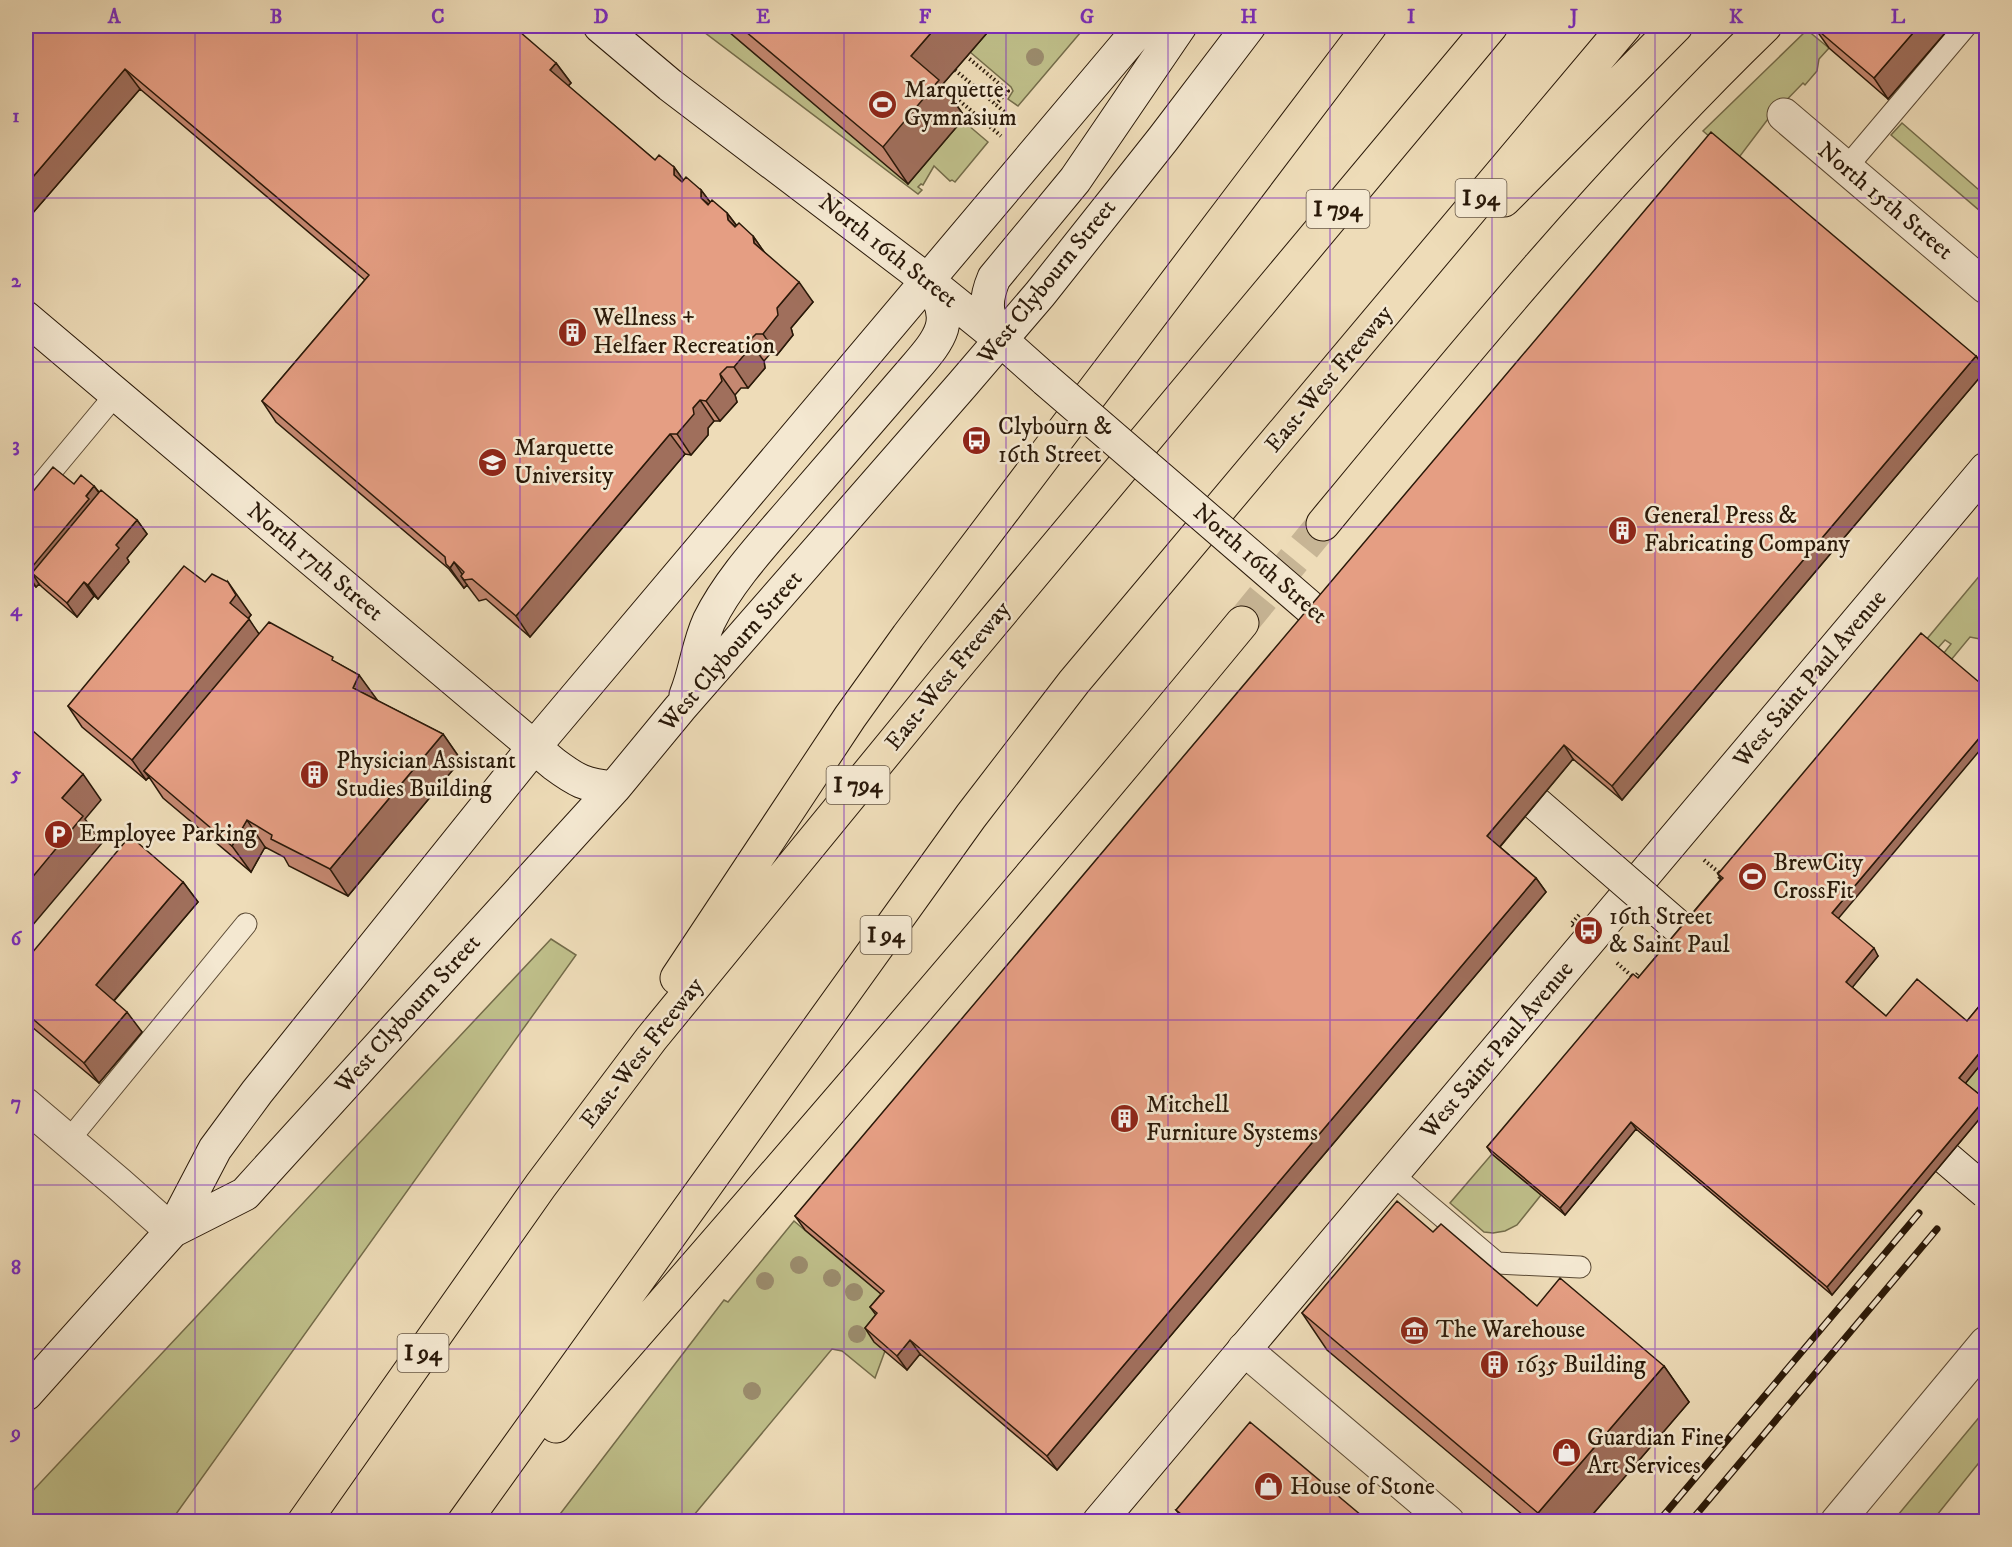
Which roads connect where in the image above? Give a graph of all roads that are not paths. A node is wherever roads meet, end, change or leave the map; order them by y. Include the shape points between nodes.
1 (600, 26) edge
2 (1142, 26) edge
3 (1180, 26) edge
4 (1248, 26) edge
5 (1370, 26) edge
6 (1491, 26) edge
7 (1625, 26) edge
8 (1676, 26) edge
9 (1765, 26) edge
10 (1965, 26) edge
11 (1784, 115) dead end
12 (1846, 168) junction
13 (928, 281) junction
14 (1986, 287) edge
15 (26, 318) edge
16 (1001, 340) junction
17 (1337, 370) junction
18 (116, 394) junction
19 (1986, 468) edge
20 (26, 502) edge
21 (1323, 524) tunnel mouth
22 (1242, 623) tunnel mouth
23 (1363, 654) edge
24 (680, 708) junction
25 (534, 747) junction
26 (1480, 755) edge
27 (614, 788) junction
28 (246, 924) dead end
29 (1733, 974) edge
30 (26, 1106) edge
31 (1887, 1107) edge
32 (68, 1142) junction
33 (1393, 1175) junction
34 (541, 1185) junction
35 (1986, 1192) edge
36 (172, 1232) junction
37 (1580, 1268) dead end
38 (1986, 1343) edge
39 (1244, 1349) junction
40 (26, 1394) edge
41 (304, 1521) edge
42 (464, 1521) edge
43 (472, 1521) edge
44 (1100, 1521) edge
45 (1448, 1521) edge
46 (1837, 1521) edge

1 - 13 street, North 16th Street via 670,85
2 - 13 street, West Clybourn Street
3 - 16 street via 1075,180 994,278 987,302 988,315
4 - 16 street, West Clybourn Street via 1156,148
5 - 34 highway, I 94 via 850,717
6 - 34 highway, East-West Freeway / I 794 via 921,709 651,1039
7 - 17 highway, East-West Freeway / I 94
8 - 17 highway
9 - 21 highway via 1731,58 1528,280
10 - 12 lane
11 - 12 street, North 15th Street
12 - 14 street, North 15th Street
13 - 16 street, North 16th Street
13 - 24 street via 944,311 938,339 753,556 722,599 701,641 690,687
13 - 25 street, West Clybourn Street
15 - 18 street, North 17th Street
16 - 23 street, North 16th Street, bridge
16 - 24 street, West Clybourn Street
17 - 42 highway, East-West Freeway / I 94 via 1074,682 978,807
18 - 20 lane
18 - 25 street, North 17th Street
19 - 33 street, West Saint Paul Avenue
22 - 43 highway via 798,1147
24 - 27 street, West Clybourn Street
25 - 27 street, North 17th Street via 577,781
25 - 36 street, West Clybourn Street via 257,1092 215,1149
26 - 29 street, bridge
27 - 36 street, West Clybourn Street via 245,1194
28 - 32 lane
30 - 32 street
31 - 35 street, bridge
32 - 36 street
33 - 37 lane via 1497,1263
33 - 39 street, West Saint Paul Avenue
34 - 41 highway, East-West Freeway / I 94
36 - 40 street, West Clybourn Street
38 - 46 street
39 - 44 street, West Saint Paul Avenue
39 - 45 street

